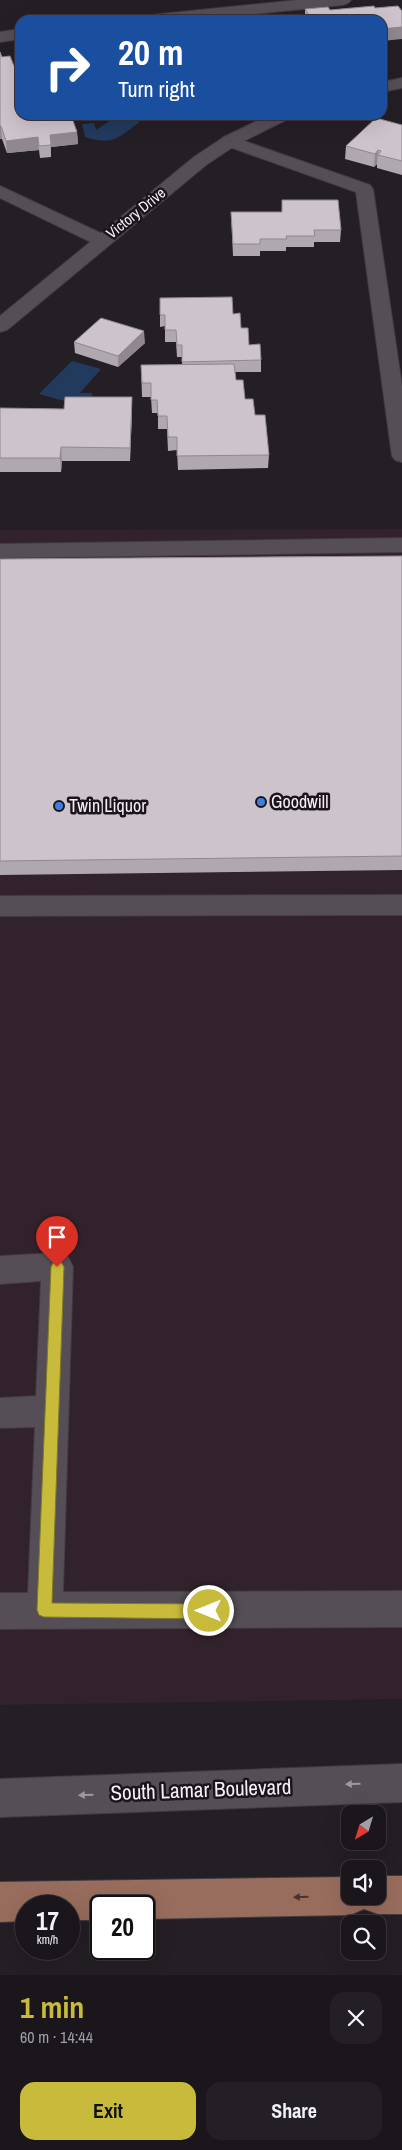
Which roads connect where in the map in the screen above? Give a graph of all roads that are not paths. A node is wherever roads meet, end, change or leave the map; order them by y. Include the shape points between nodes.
1 (343, 0) edge
2 (200, 15) edge
3 (15, 34) edge
4 (0, 36) edge
5 (402, 83) edge
6 (387, 86) edge
7 (272, 120) edge
8 (230, 141) junction
9 (0, 191) edge
10 (103, 241) junction
11 (0, 326) edge
12 (402, 456) edge
13 (402, 545) edge
14 (0, 551) edge
15 (402, 905) edge
16 (0, 906) edge
17 (0, 1270) edge
18 (52, 1411) junction
19 (0, 1412) edge
20 (402, 1609) edge
21 (44, 1610) junction
22 (0, 1611) edge
23 (402, 1782) edge
24 (0, 1798) edge
25 (386, 1895) edge
26 (402, 1895) edge
27 (341, 1896) edge
28 (0, 1902) edge

1 - 2 street
3 - 4 street
5 - 6 street
7 - 8 street, Victory Drive
8 - 10 street, Victory Drive via 200,161
8 - 12 street via 364,189
9 - 10 street
10 - 11 street, Victory Drive
13 - 14 street
15 - 16 street
17 - 18 street via 57,1267
18 - 19 street
18 - 21 street
20 - 21 street
21 - 22 street
23 -> 24 street, South Lamar Boulevard
25 - 26 main road
27 -> 28 main road

